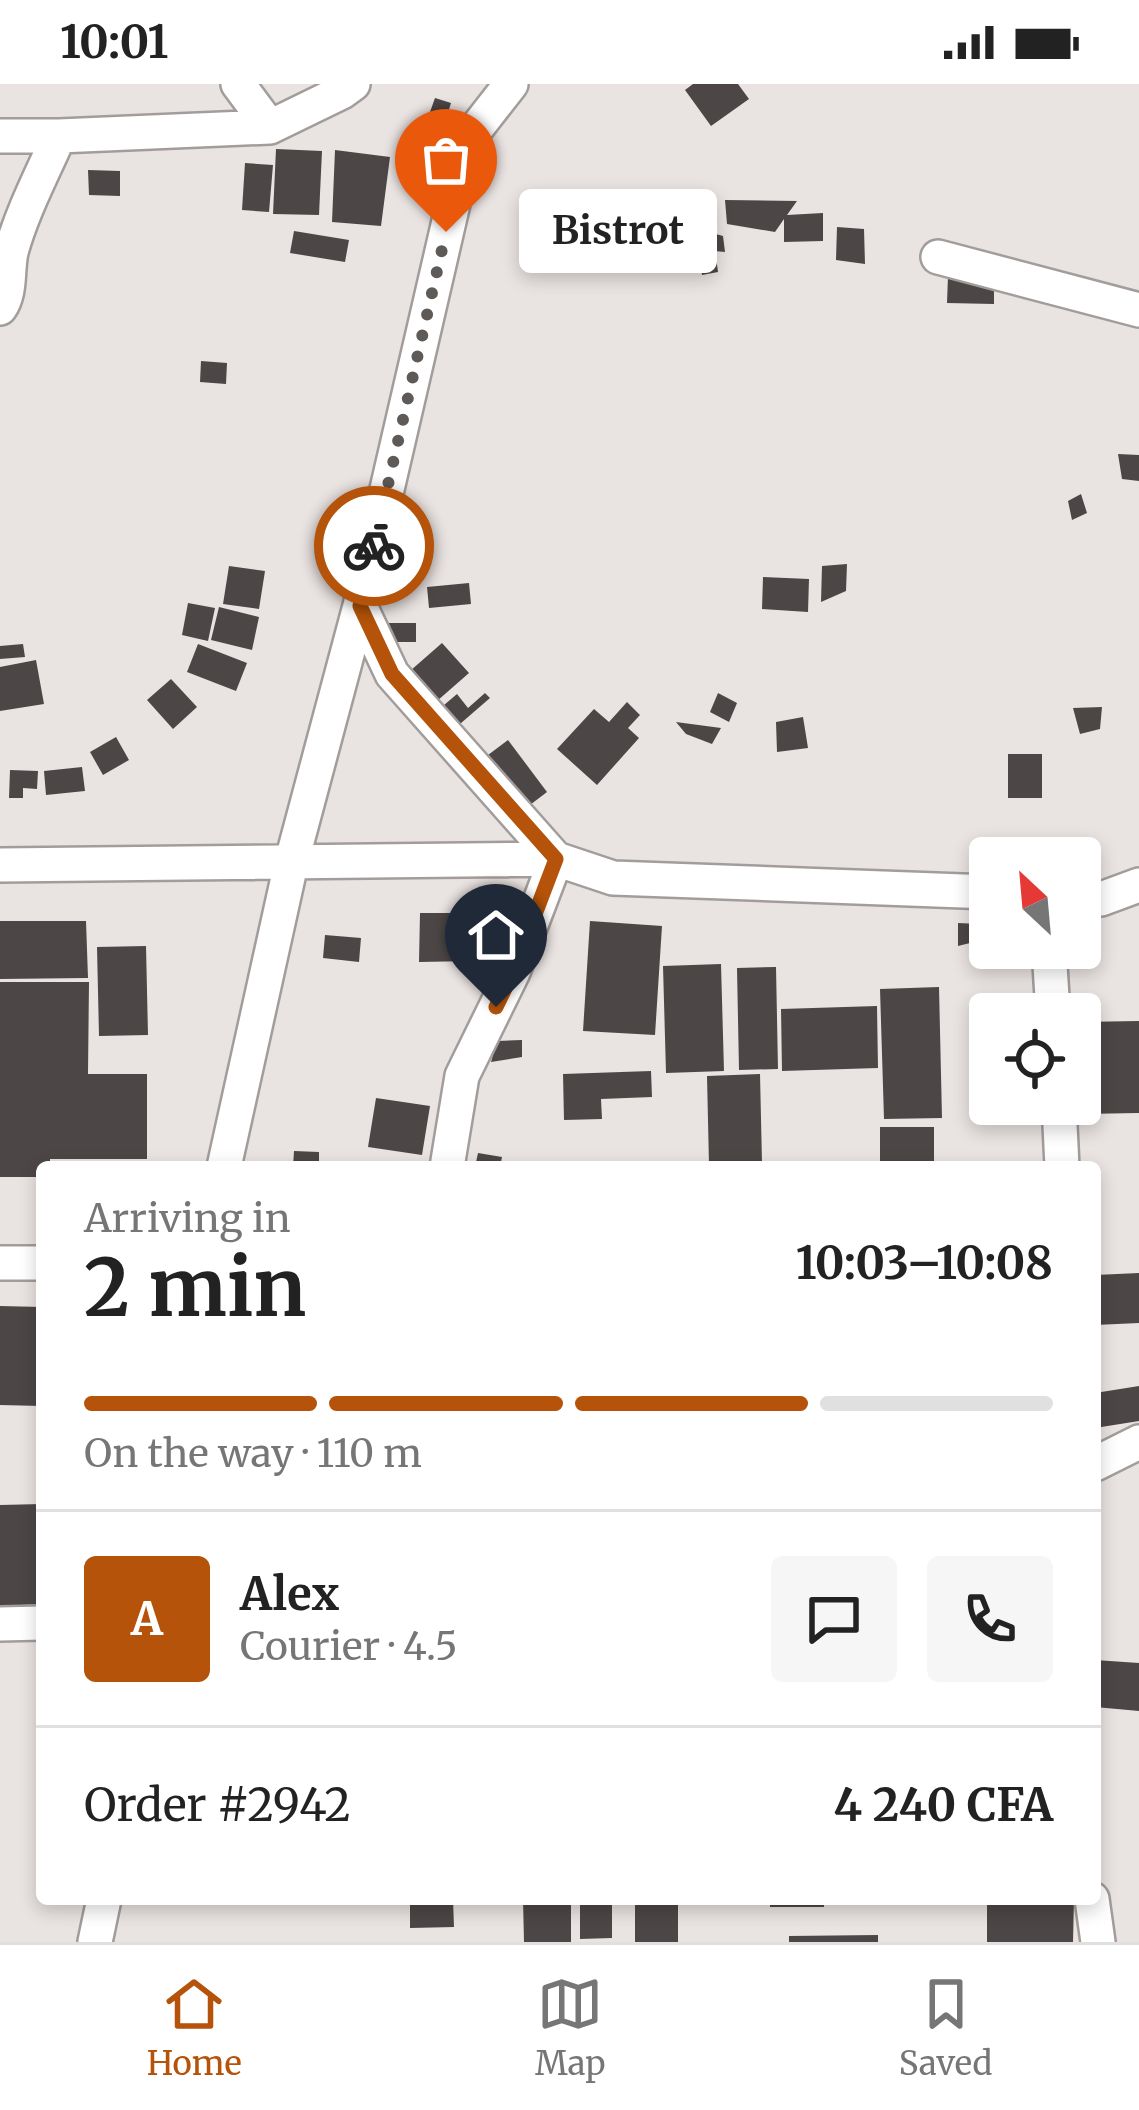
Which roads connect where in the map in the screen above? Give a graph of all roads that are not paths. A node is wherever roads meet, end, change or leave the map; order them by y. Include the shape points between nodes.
1 (238, 84) edge
2 (353, 84) edge
3 (511, 84) edge
4 (270, 127) junction
5 (0, 136) edge
6 (59, 136) junction
7 (938, 257) dead end
8 (0, 308) edge
9 (1139, 310) edge
10 (360, 606) junction
11 (556, 859) junction
12 (291, 864) junction
13 (0, 865) edge
14 (1139, 885) edge
15 (969, 891) edge
16 (1101, 899) edge
17 (1060, 1125) edge
18 (225, 1161) edge
19 (448, 1161) edge
20 (1062, 1161) edge
21 (36, 1263) edge
22 (0, 1264) edge
23 (1139, 1442) edge
24 (1101, 1461) edge
25 (36, 1623) edge
26 (0, 1624) edge
27 (103, 1905) edge
28 (1093, 1905) edge
29 (95, 1942) edge
30 (1098, 1942) edge

1 - 4 street
2 - 4 street
3 - 10 street via 468,139
4 - 6 street
5 - 6 street
6 - 8 street via 25,210
7 - 9 street
10 - 11 street via 392,674
10 - 12 street
11 - 12 street
11 - 15 street via 613,878
11 - 19 street via 462,1076
12 - 13 street
12 - 18 street
14 - 16 street
17 - 20 street
21 - 22 street
23 - 24 street
25 - 26 street
27 - 29 street
28 - 30 street

